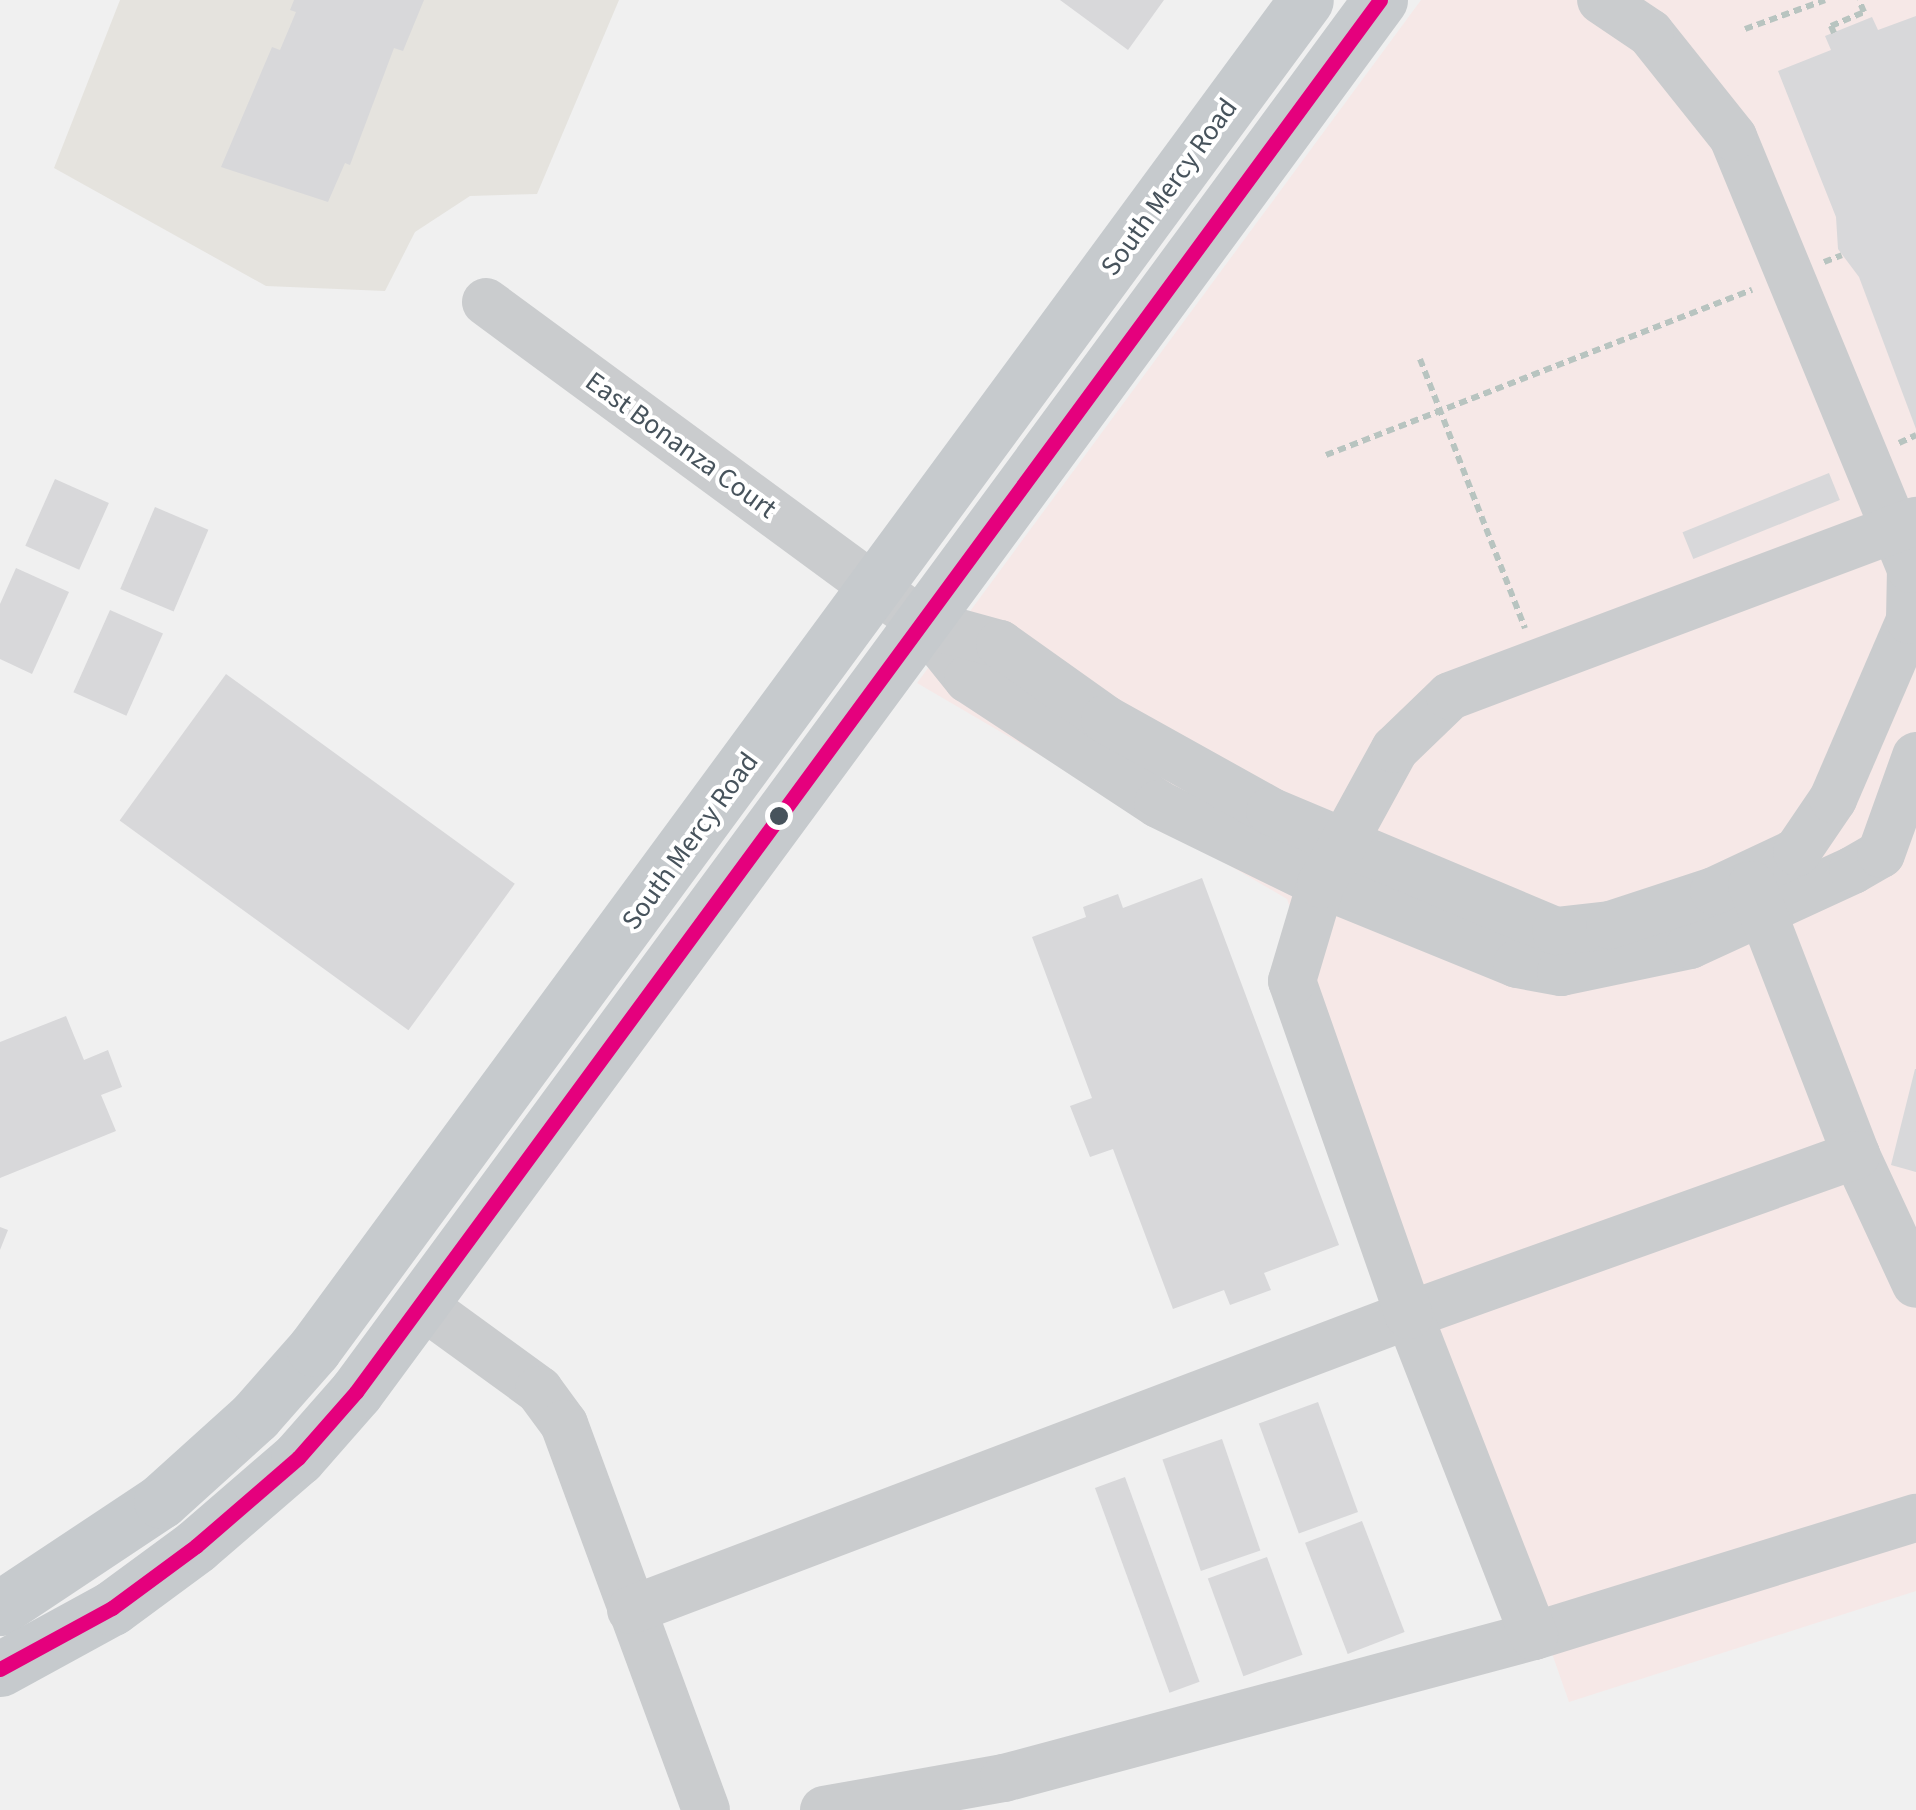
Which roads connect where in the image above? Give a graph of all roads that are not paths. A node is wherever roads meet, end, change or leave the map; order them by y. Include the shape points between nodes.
1 (1306, 0) edge
2 (1380, 0) edge
3 (1600, 0) edge
4 (486, 302) dead end
5 (1907, 525) edge
6 (876, 588) junction
7 (923, 623) junction
8 (1913, 628) edge
9 (1916, 756) edge
10 (1331, 864) junction
11 (1755, 895) junction
12 (1856, 1154) junction
13 (376, 1270) junction
14 (1916, 1284) edge
15 (422, 1305) junction
16 (1409, 1315) junction
17 (1916, 1518) edge
18 (0, 1608) edge
19 (631, 1610) junction
20 (1534, 1636) junction
21 (0, 1669) edge
22 (706, 1810) edge
23 (824, 1810) edge

1 - 6 main road, South Mercy Road
2 - 7 main road, South Mercy Road
3 - 5 street via 1650,33 1733,137
4 - 6 street, East Bonanza Court
5 - 8 street
5 - 10 street via 1450,696 1395,748
6 - 7 street, East Bonanza Court
6 - 13 main road, South Mercy Road
7 - 10 street, East Bonanza Court via 968,679 1158,804
7 - 15 main road, South Mercy Road
8 - 11 street via 1833,799 1798,852
9 - 11 street via 1882,854
10 - 11 street, East Bonanza Court via 1556,930
10 - 16 street via 1292,981
11 - 12 street
12 - 14 street
12 - 16 street
13 - 15 main road
13 - 18 main road, South Mercy Road via 254,1416 161,1502
15 - 19 street via 540,1390 564,1424
15 - 21 main road, South Mercy Road via 298,1458 112,1608
16 - 19 street
16 - 20 street
17 - 20 street
19 - 22 street
20 - 23 street via 1004,1778

